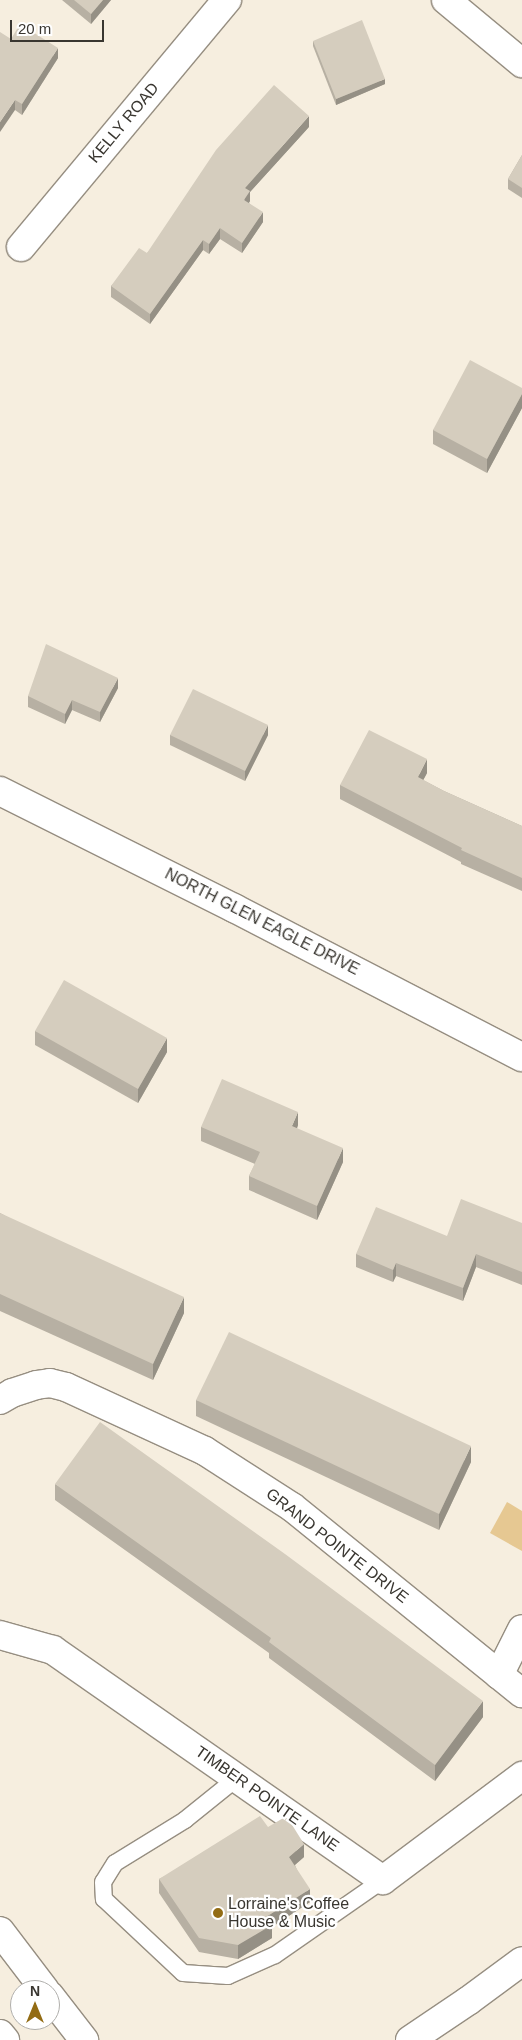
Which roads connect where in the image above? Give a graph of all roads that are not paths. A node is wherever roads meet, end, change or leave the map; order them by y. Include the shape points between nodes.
1 (227, 0) edge
2 (446, 0) edge
3 (522, 63) edge
4 (21, 247) dead end
5 (0, 791) edge
6 (522, 1057) edge
7 (0, 1400) edge
8 (522, 1629) edge
9 (0, 1635) edge
10 (499, 1675) junction
11 (522, 1693) edge
12 (522, 1776) edge
13 (237, 1778) junction
14 (383, 1880) junction
15 (0, 1931) edge
16 (522, 1961) edge
17 (37, 1980) edge
18 (60, 2009) edge
19 (0, 2034) edge
20 (4, 2040) edge
21 (84, 2040) edge
22 (410, 2040) edge

1 - 4 street, KELLY ROAD
2 - 3 street
5 - 6 street, NORTH GLEN EAGLE DRIVE
7 - 10 street, GRAND POINTE DRIVE via 36,1384 50,1383 66,1387 205,1451 292,1507
8 - 10 street
9 - 13 street, TIMBER POINTE LANE via 53,1650
10 - 11 street, GRAND POINTE DRIVE
12 - 14 street
13 - 14 street, TIMBER POINTE LANE
13 - 14 lane via 184,1820 115,1863 103,1882 104,1899 183,1973 228,1976 275,1955
15 - 17 street
16 - 22 street
18 - 21 street
19 - 20 street

